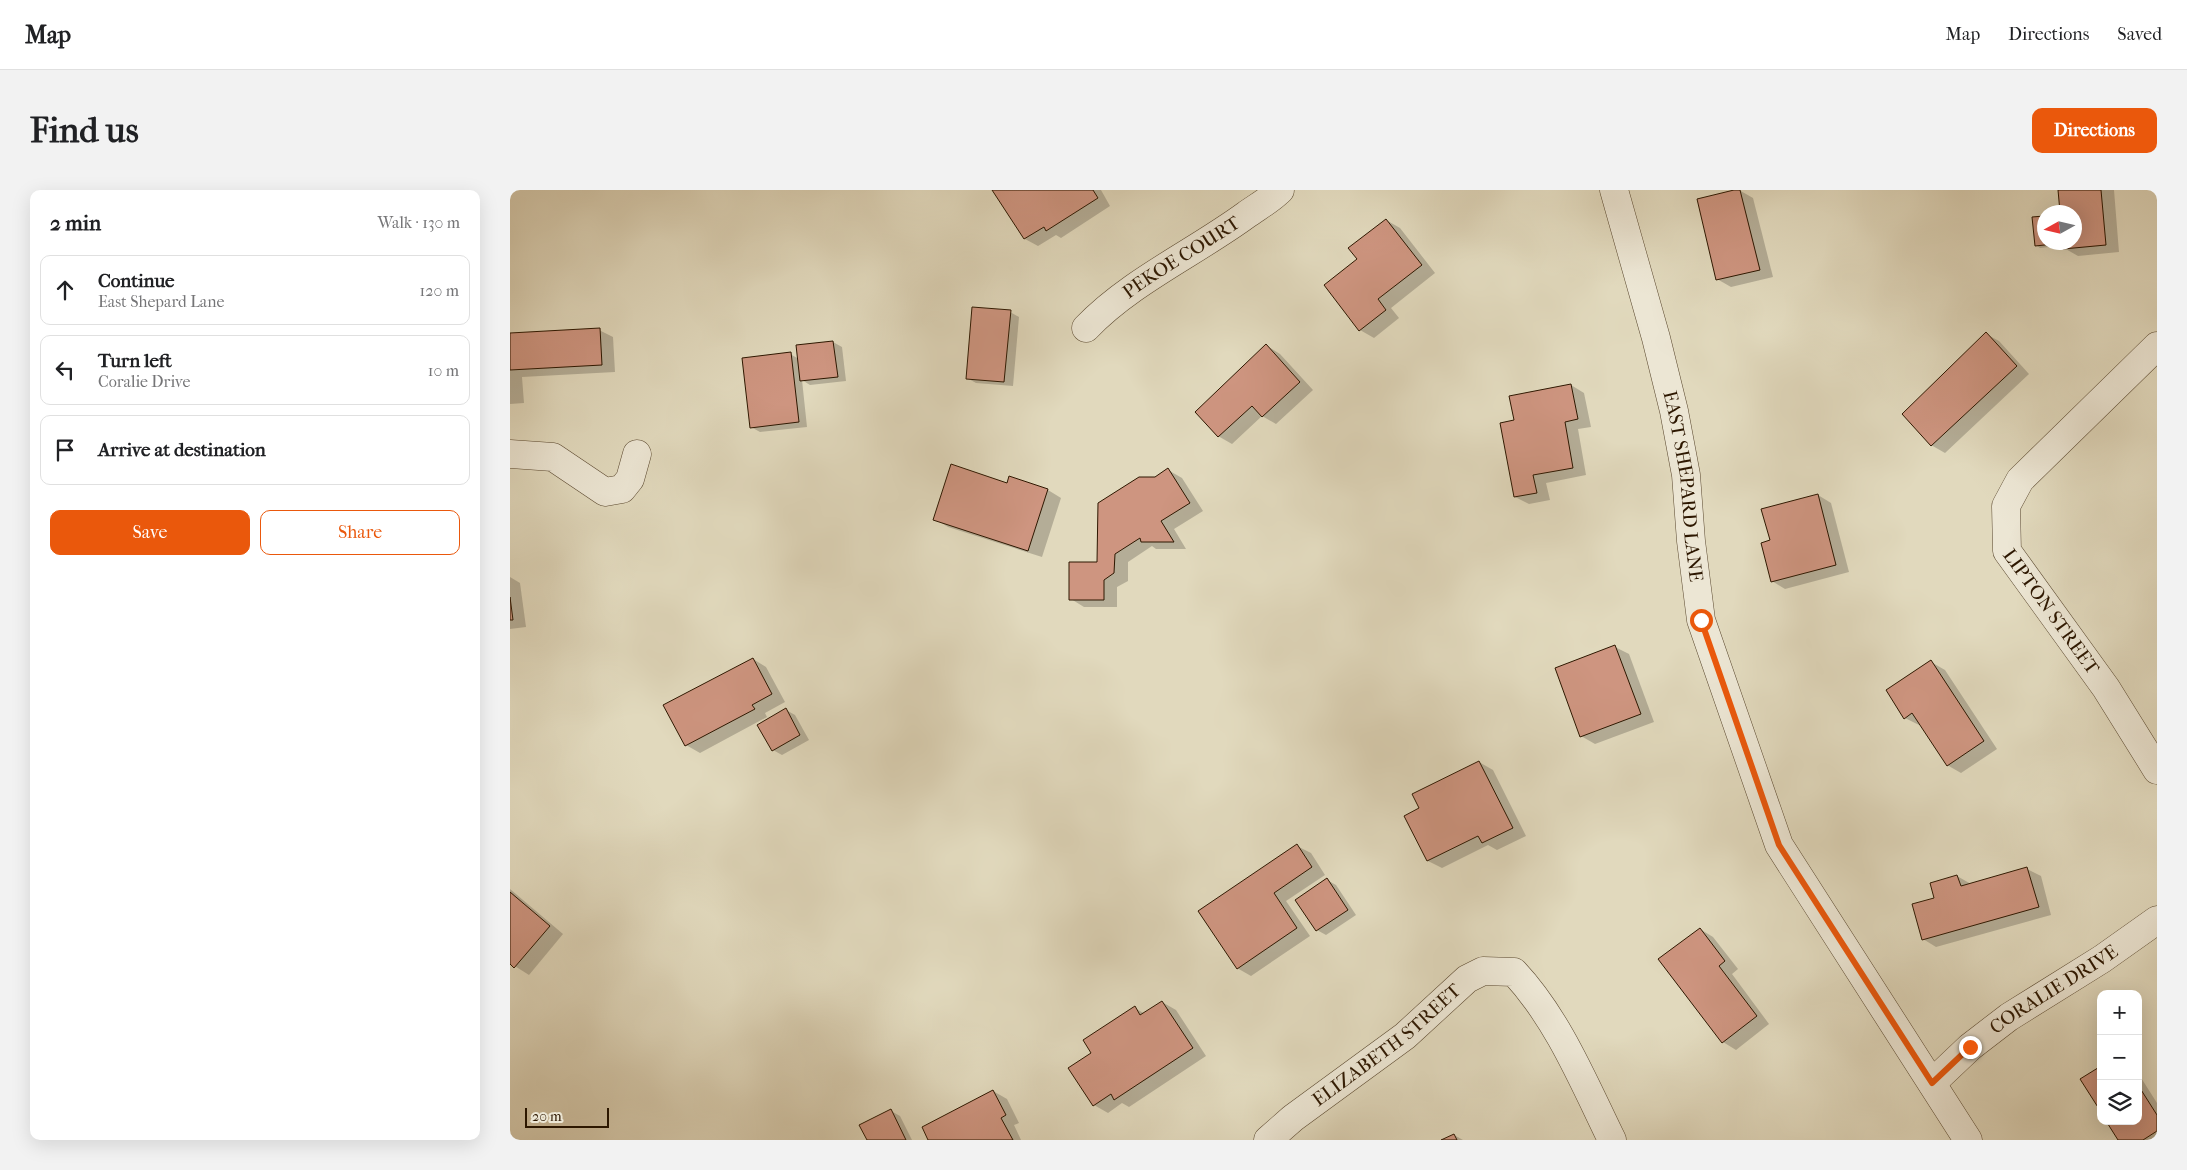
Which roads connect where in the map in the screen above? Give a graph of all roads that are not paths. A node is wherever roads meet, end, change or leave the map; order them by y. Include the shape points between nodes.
1 (1280, 190) edge
2 (1614, 190) edge
3 (1086, 328) dead end
4 (2157, 346) edge
5 (510, 454) edge
6 (637, 454) dead end
7 (2157, 770) edge
8 (2157, 920) edge
9 (1932, 1083) junction
10 (1268, 1140) edge
11 (1612, 1140) edge
12 (1968, 1140) edge

1 - 3 street, PEKOE COURT via 1185,257 1161,269
2 - 9 street, EAST SHEPARD LANE via 1676,420 1686,475 1701,620 1779,845
4 - 7 street, LIPTON STREET via 2020,480 2006,506 2005,524 2007,551 2106,688
5 - 6 street via 553,457 604,492 622,489 630,479
8 - 9 street, CORALIE DRIVE via 2009,1018 1970,1047
9 - 12 street, EAST SHEPARD LANE
10 - 11 street, ELIZABETH STREET via 1405,1036 1467,979 1483,971 1514,972 1532,993 1578,1069

